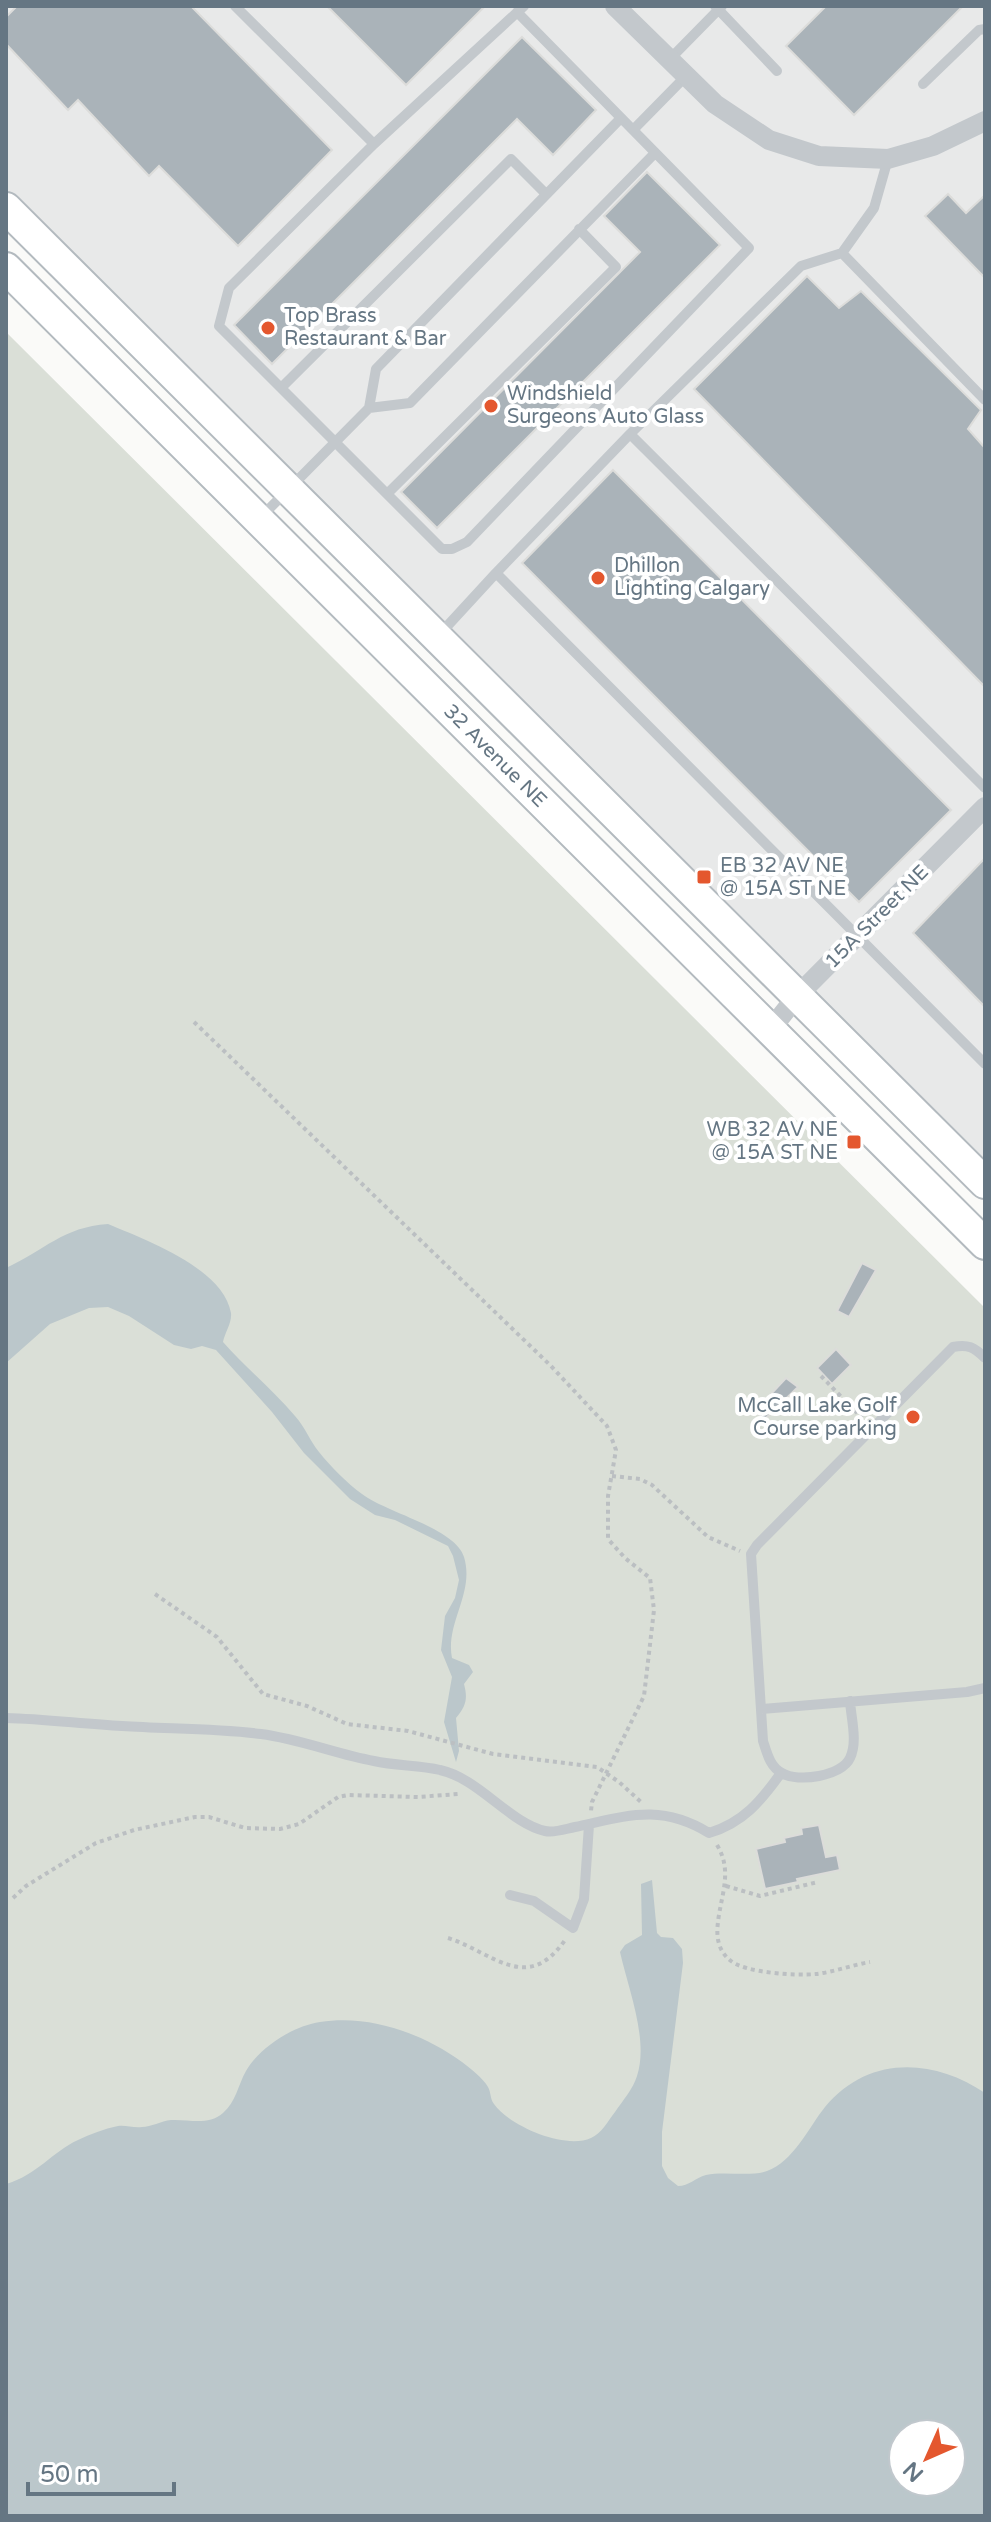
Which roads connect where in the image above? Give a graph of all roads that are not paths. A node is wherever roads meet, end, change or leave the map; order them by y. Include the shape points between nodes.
1 (235, 6) edge
2 (615, 6) edge
3 (718, 7) edge
4 (521, 9) edge
5 (985, 29) edge
6 (669, 60) junction
7 (777, 71) dead end
8 (686, 76) junction
9 (923, 84) dead end
10 (621, 118) junction
11 (985, 121) edge
12 (633, 130) junction
13 (374, 144) junction
14 (655, 153) junction
15 (888, 159) junction
16 (545, 193) junction
17 (6, 208) edge
18 (579, 229) junction
19 (842, 253) junction
20 (6, 268) edge
21 (281, 388) junction
22 (985, 400) edge
23 (369, 408) junction
24 (630, 434) junction
25 (335, 442) junction
26 (289, 488) junction
27 (387, 494) junction
28 (257, 521) junction
29 (496, 573) junction
30 (437, 637) junction
31 (985, 788) edge
32 (985, 807) edge
33 (858, 937) junction
34 (797, 996) junction
35 (771, 1029) junction
36 (985, 1064) edge
37 (985, 1183) edge
38 (985, 1244) edge
39 (985, 1358) edge
40 (985, 1688) edge
41 (850, 1701) junction
42 (761, 1709) junction
43 (6, 1718) edge
44 (781, 1773) junction
45 (589, 1825) junction
46 (510, 1895) dead end

1 - 13 lane
2 - 6 street
3 - 6 lane
3 - 7 lane
4 - 10 lane
4 - 13 lane
5 - 9 lane
6 - 8 street
8 - 12 lane
8 - 15 street via 715,104 769,140 819,156
10 - 12 lane
10 - 16 lane
11 - 15 street via 933,146
12 - 14 lane
13 - 21 lane via 229,288 219,326
14 - 18 lane
14 - 27 lane via 749,248 467,542 442,549
15 - 19 lane via 874,208
16 - 21 lane via 511,159
16 - 23 lane via 376,369
17 - 26 main road
18 - 23 lane via 410,403
18 - 27 lane via 616,267
19 - 22 lane
19 - 24 lane via 801,266
20 - 28 main road, 32 Avenue NE
21 - 25 lane
23 - 25 lane
24 - 29 lane
24 - 31 lane
25 - 26 lane
25 - 27 lane
26 - 28 lane
26 - 30 main road
28 - 35 main road, 32 Avenue NE
29 - 30 lane
29 - 33 lane
30 - 34 main road
32 - 33 street, 15A Street NE
33 - 34 street, 15A Street NE
33 - 36 lane
34 - 35 street, 15A Street NE
34 - 37 main road
35 - 38 main road, 32 Avenue NE
39 - 42 lane via 975,1348 953,1347 751,1554
40 - 41 lane
41 - 42 lane
41 - 44 lane via 853,1754 846,1765 824,1774
42 - 44 lane via 768,1759
43 - 45 lane via 263,1734 373,1761 442,1770 546,1832
44 - 45 lane via 755,1807 730,1827 709,1833 656,1813
45 - 46 lane via 584,1899 573,1928 534,1901

